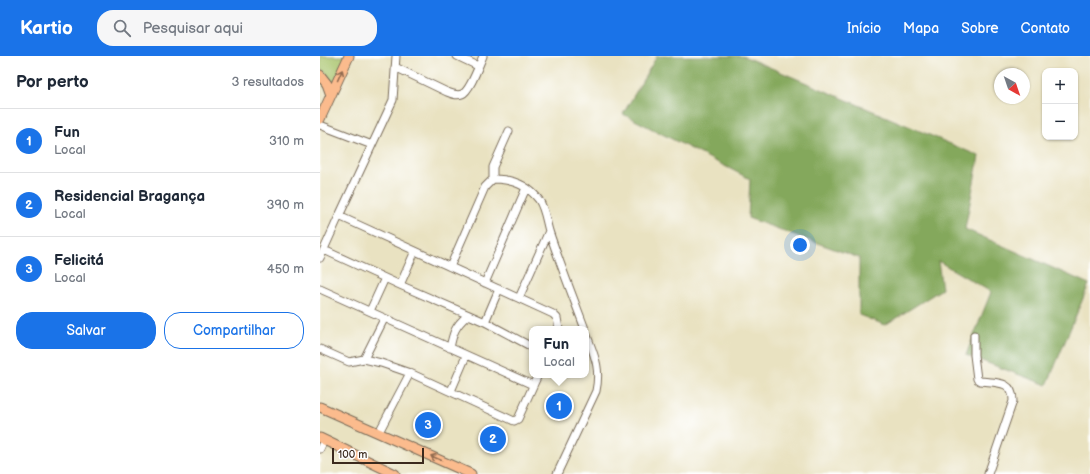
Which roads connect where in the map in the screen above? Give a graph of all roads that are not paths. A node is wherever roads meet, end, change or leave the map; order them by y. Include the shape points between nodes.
1 (349, 56) edge
2 (396, 56) edge
3 (457, 56) edge
4 (483, 56) edge
5 (478, 66) junction
6 (395, 67) junction
7 (320, 76) edge
8 (331, 95) junction
9 (320, 119) edge
10 (320, 125) edge
11 (509, 131) dead end
12 (372, 145) junction
13 (493, 179) junction
14 (526, 188) junction
15 (339, 216) junction
16 (549, 231) junction
17 (324, 250) junction
18 (415, 251) junction
19 (320, 258) edge
20 (450, 267) junction
21 (385, 278) junction
22 (485, 283) junction
23 (400, 285) junction
24 (320, 289) edge
25 (499, 289) junction
26 (519, 298) junction
27 (370, 311) junction
28 (467, 316) junction
29 (384, 319) junction
30 (485, 322) junction
31 (558, 326) edge
32 (584, 326) edge
33 (974, 335) dead end
34 (589, 341) edge
35 (529, 345) edge
36 (450, 348) junction
37 (320, 349) edge
38 (466, 356) junction
39 (364, 359) junction
40 (410, 373) junction
41 (536, 378) edge
42 (533, 385) junction
43 (451, 391) junction
44 (320, 407) edge
45 (379, 432) junction
46 (321, 442) edge
47 (395, 474) edge
48 (471, 474) edge
49 (557, 474) edge
50 (988, 474) edge

8 -> 1 main road
2 - 6 street
3 - 5 street
4 - 5 street
5 - 6 street via 467,91 461,95
6 - 12 street via 393,100
7 - 8 main road via 327,84
8 - 9 main road
10 - 12 street
11 - 13 street via 493,167
12 - 15 street
13 - 14 street via 511,180
13 - 20 street via 485,187
14 - 16 street via 543,208
14 - 22 street
15 - 17 street
15 - 18 street
16 - 26 street
16 - 32 street
17 - 19 street
17 - 21 street
18 - 20 street
18 - 23 street
20 - 22 street
21 - 23 street
21 - 27 street
22 - 25 street
23 - 28 street
24 - 27 street
25 - 26 street
25 - 30 street
26 - 31 street via 554,314
27 - 29 street
28 - 30 street
28 - 36 street via 459,322
29 - 36 street
29 - 39 street
30 - 35 street
33 - 50 street via 977,379 1004,384 1013,394 1013,401
34 - 49 street via 597,364 596,391
36 - 38 street
37 - 39 street via 350,362
38 - 42 street
38 - 43 street
39 - 40 street
40 - 43 street
40 - 45 street
41 - 42 street
42 - 43 street via 518,419 514,421
44 - 45 main road
48 -> 45 main road
46 - 47 main road

